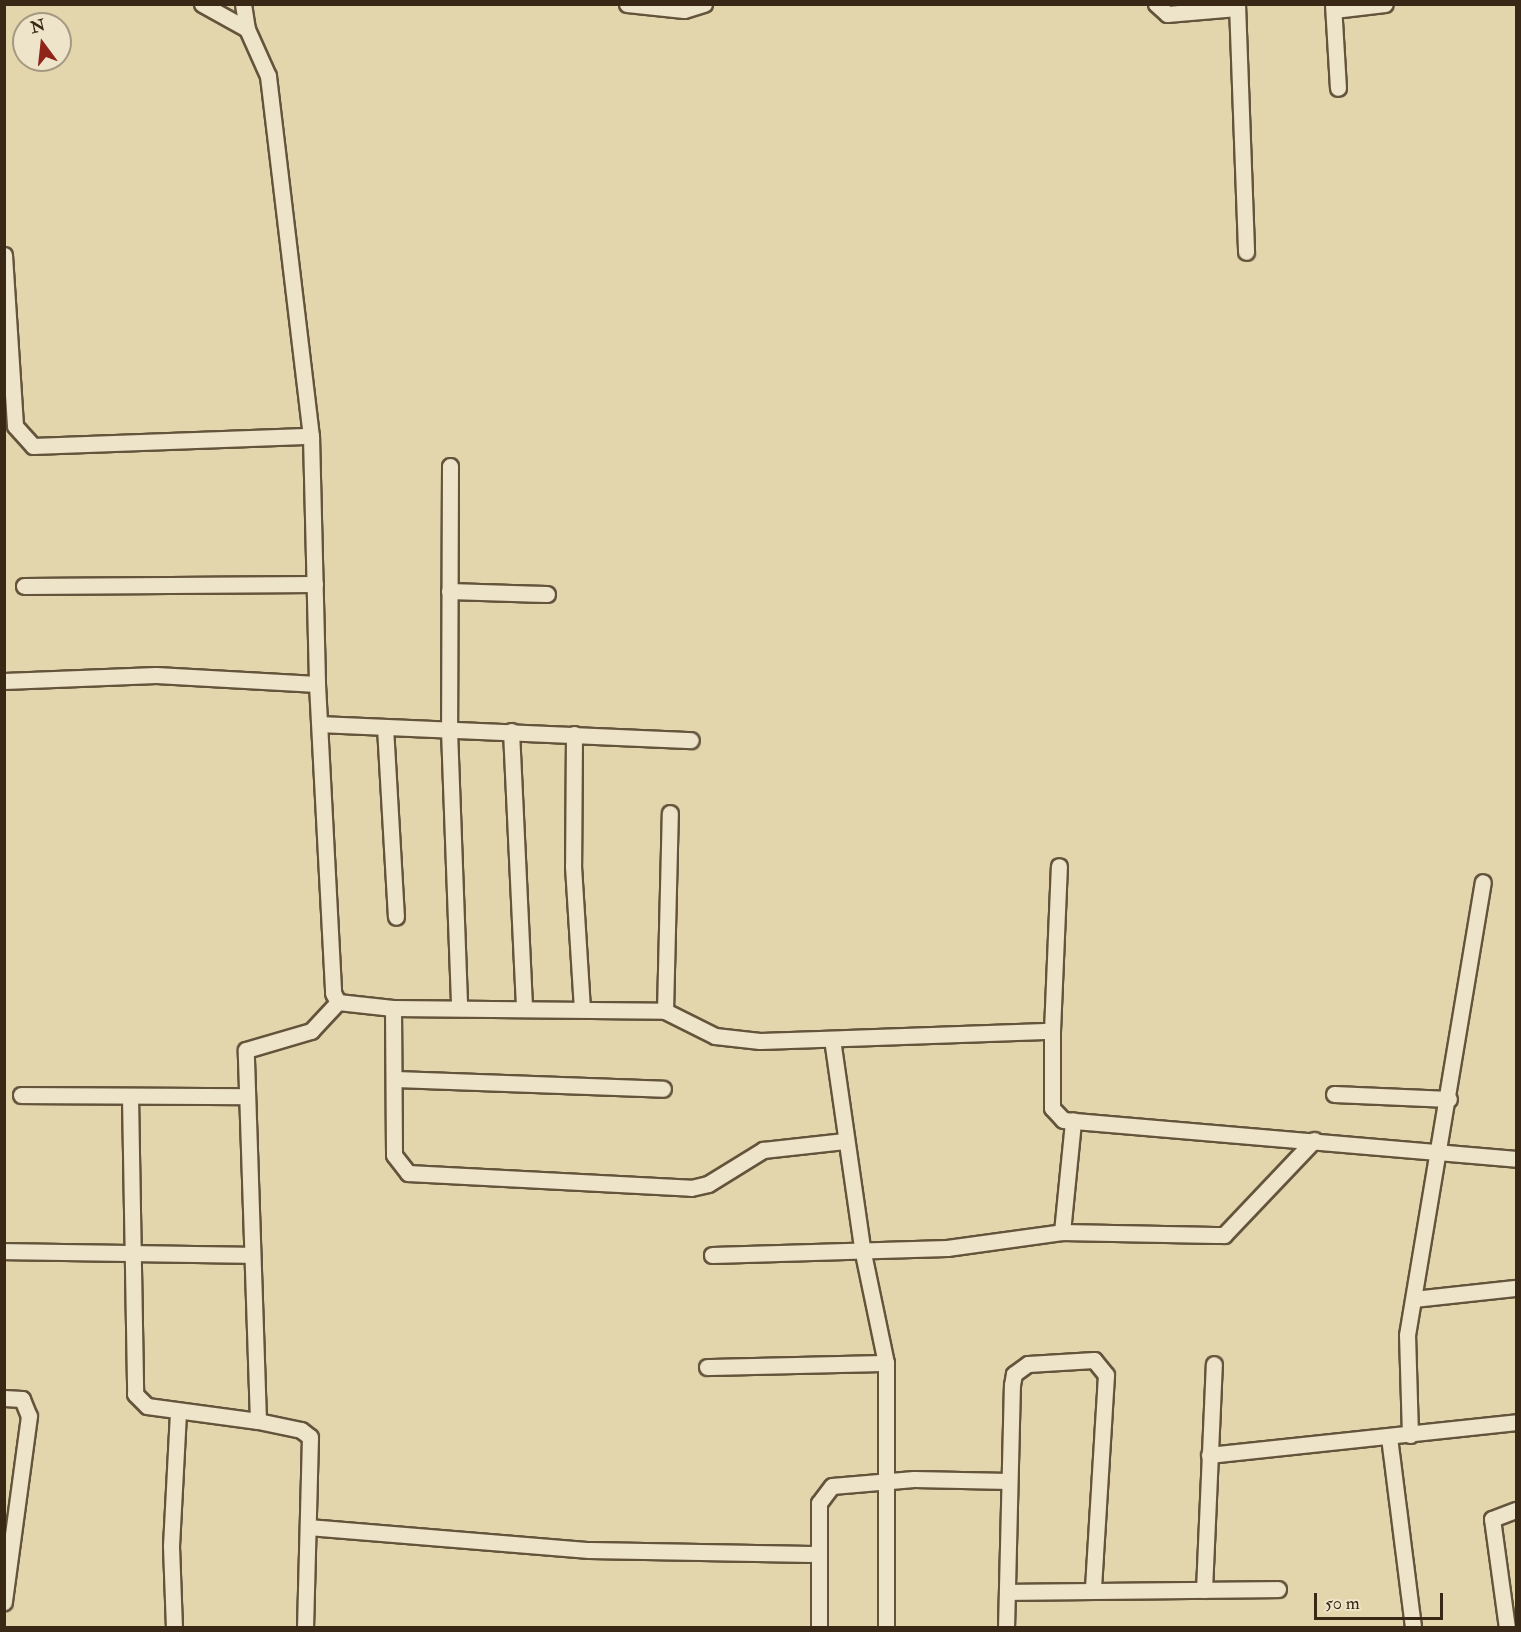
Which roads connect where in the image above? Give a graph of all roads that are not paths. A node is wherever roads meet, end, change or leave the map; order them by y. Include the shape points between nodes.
1 (202, 4) edge
2 (243, 4) edge
3 (627, 4) edge
4 (704, 4) edge
5 (1156, 4) edge
6 (1384, 4) edge
7 (1237, 6) edge
8 (1333, 8) edge
9 (247, 29) junction
10 (1338, 88) dead end
11 (1246, 252) dead end
12 (4, 255) edge
13 (311, 436) junction
14 (450, 466) dead end
15 (315, 584) junction
16 (24, 586) dead end
17 (449, 591) junction
18 (547, 594) dead end
19 (4, 681) edge
20 (317, 684) junction
21 (320, 724) junction
22 (385, 727) junction
23 (449, 730) junction
24 (511, 731) junction
25 (574, 734) junction
26 (691, 740) dead end
27 (670, 813) dead end
28 (1059, 866) dead end
29 (1483, 882) dead end
30 (396, 917) dead end
31 (338, 1002) junction
32 (393, 1008) junction
33 (459, 1008) junction
34 (524, 1008) junction
35 (582, 1008) junction
36 (665, 1011) junction
37 (1052, 1031) junction
38 (832, 1039) junction
39 (396, 1079) junction
40 (663, 1089) dead end
41 (1334, 1094) dead end
42 (21, 1095) dead end
43 (130, 1096) junction
44 (247, 1096) junction
45 (1449, 1099) junction
46 (1074, 1121) junction
47 (1314, 1140) junction
48 (845, 1141) junction
49 (1441, 1154) junction
50 (1516, 1159) edge
51 (1062, 1232) junction
52 (4, 1251) edge
53 (132, 1252) junction
54 (863, 1253) junction
55 (252, 1255) junction
56 (712, 1255) dead end
57 (1516, 1288) edge
58 (1414, 1299) junction
59 (886, 1363) junction
60 (1214, 1364) dead end
61 (707, 1367) dead end
62 (4, 1398) edge
63 (178, 1413) junction
64 (258, 1421) junction
65 (1516, 1422) edge
66 (1410, 1435) junction
67 (1389, 1437) junction
68 (1209, 1455) junction
69 (889, 1480) junction
70 (1009, 1481) junction
71 (1516, 1510) edge
72 (308, 1527) junction
73 (819, 1554) junction
74 (1094, 1589) junction
75 (1278, 1589) dead end
76 (1204, 1590) junction
77 (1007, 1592) junction
78 (4, 1602) edge
79 (174, 1628) edge
80 (305, 1628) edge
81 (819, 1628) edge
82 (886, 1628) edge
83 (1006, 1628) edge
84 (1413, 1628) edge
85 (1507, 1628) edge

1 - 9 street
2 - 9 street
3 - 4 street via 684,10
5 - 7 street via 1167,14
6 - 8 street
7 - 11 street
8 - 10 street
9 - 13 street via 268,76
12 - 13 street via 15,426 33,446
13 - 15 street
14 - 17 street
15 - 16 street
15 - 20 street
17 - 18 street
17 - 23 street
19 - 20 street via 156,675 218,683
20 - 21 street
21 - 22 street
21 - 31 street via 333,993
22 - 23 street
22 - 30 street
23 - 24 street
23 - 33 street
24 - 25 street
24 - 34 street
25 - 26 street
25 - 35 street via 573,866
27 - 36 street
28 - 37 street
29 - 45 street
31 - 32 street
31 - 44 street via 311,1031 249,1046
32 - 33 street
32 - 39 street
33 - 34 street
34 - 35 street
35 - 36 street
36 - 38 street via 715,1036 735,1040
37 - 38 street
37 - 46 street via 1052,1108
38 - 48 street
39 - 40 street
39 - 48 street via 394,1155 408,1173 690,1188 708,1184 763,1150
41 - 45 street
42 - 43 street
43 - 44 street
43 - 53 street
44 - 55 street
45 - 49 street
46 - 47 street
46 - 51 street
47 - 49 street
47 - 51 street via 1224,1235
48 - 54 street
49 - 50 street
49 - 58 street
51 - 54 street
52 - 53 street
53 - 55 street
53 - 63 street via 135,1394 147,1406
54 - 56 street
54 - 59 street
55 - 64 street
57 - 58 street
58 - 66 street via 1407,1335
59 - 61 street
59 - 69 street
60 - 68 street
62 - 78 street via 22,1399 30,1416
63 - 64 street
63 - 79 street via 171,1546
64 - 72 street via 301,1430 310,1437
65 - 66 street
66 - 67 street
67 - 68 street
67 - 84 street
68 - 76 street
69 - 70 street
69 - 73 street via 832,1486 823,1493
69 - 82 street
70 - 74 street via 1014,1374 1028,1364 1094,1360 1102,1366
70 - 77 street
71 - 85 street via 1491,1519
72 - 73 street via 589,1551
72 - 80 street
73 - 81 street
74 - 76 street
74 - 77 street
75 - 76 street
77 - 83 street

